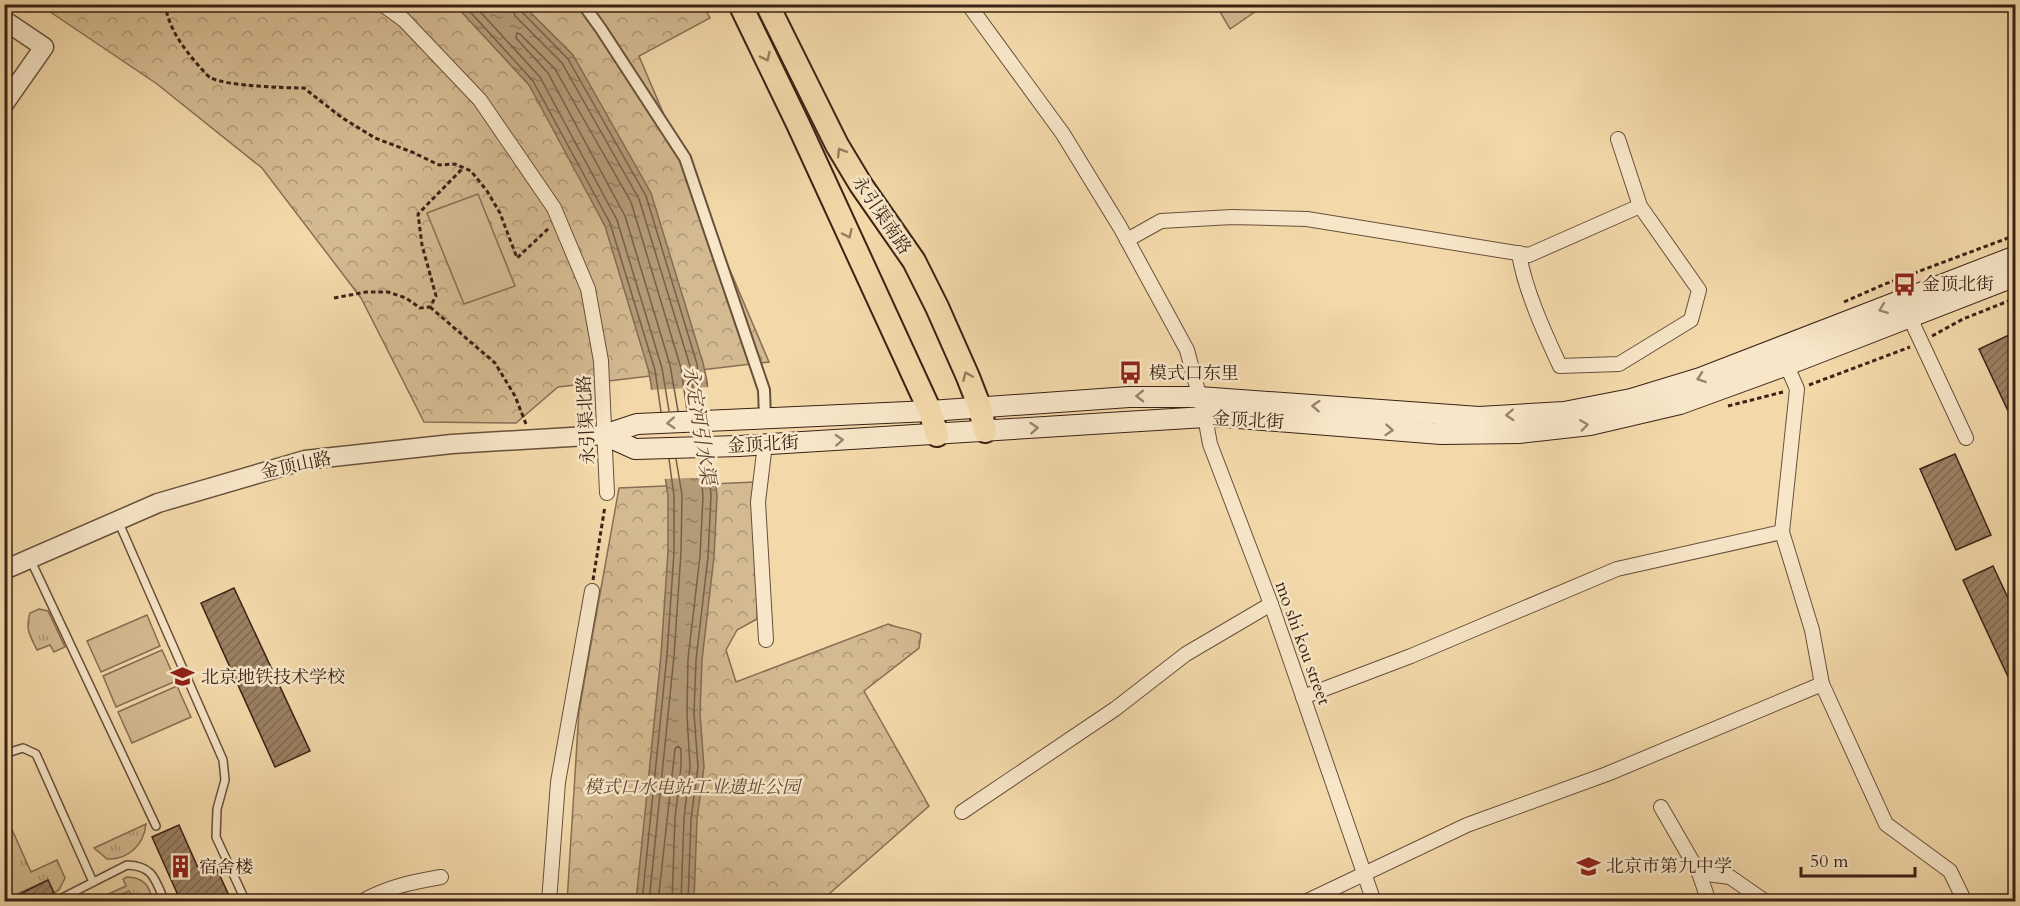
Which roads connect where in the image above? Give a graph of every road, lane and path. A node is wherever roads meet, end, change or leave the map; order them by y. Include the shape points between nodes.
1 (165, 4) edge
2 (382, 4) edge
3 (583, 4) edge
4 (740, 4) edge
5 (767, 4) edge
6 (968, 4) edge
7 (4, 20) edge
8 (4, 104) edge
9 (1618, 139) dead end
10 (463, 168) junction
11 (1640, 206) junction
12 (560, 223) junction
13 (1127, 240) junction
14 (1519, 253) junction
15 (2016, 256) edge
16 (2016, 276) edge
17 (334, 298) dead end
18 (430, 307) junction
19 (1910, 318) junction
20 (1783, 357) junction
21 (1199, 397) junction
22 (980, 408) junction
23 (930, 411) junction
24 (1205, 417) junction
25 (765, 418) junction
26 (985, 431) junction
27 (604, 435) junction
28 (937, 435) junction
29 (1966, 438) dead end
30 (529, 440) junction
31 (765, 444) junction
32 (608, 493) joint
33 (117, 519) junction
34 (1782, 532) junction
35 (30, 558) junction
36 (4, 570) edge
37 (592, 591) joint
38 (1271, 604) junction
39 (766, 640) dead end
40 (1822, 684) junction
41 (1303, 697) junction
42 (4, 754) edge
43 (1661, 807) dead end
44 (962, 812) dead end
45 (156, 826) dead end
46 (1365, 873) junction
47 (1699, 873) junction
48 (441, 878) dead end
49 (93, 882) junction
50 (1960, 900) edge
51 (54, 902) edge
52 (165, 902) edge
53 (246, 902) edge
54 (361, 902) edge
55 (549, 902) edge
56 (1305, 902) edge
57 (1374, 902) edge
58 (1709, 902) edge
59 (1766, 902) edge

1 - 10 path via 177,40 211,78 283,89 304,88 375,138 439,165
2 - 12 street, 永引渠北路 via 404,20 480,100 554,208
3 - 25 street via 684,158 764,390
4 -> 23 main road, 永引渠南路
22 -> 5 main road, 永引渠南路 via 914,261 837,145
6 - 13 street via 1063,135
7 - 8 street via 44,47
9 - 11 street
10 - 12 path via 471,171 487,191 517,258 546,229
10 - 18 path via 418,214 436,296
11 - 14 street via 1529,255
11 - 14 street via 1699,290 1691,320 1619,364 1560,366
12 - 27 street, 永引渠北路 via 588,289 602,361
13 - 14 street via 1161,221 1232,217 1307,219
13 - 21 street via 1187,350
15 -> 20 main road, 金顶北街
16 - 19 main road, 金顶北街
17 - 18 path via 388,292 420,308
18 - 30 path via 495,363 515,396
19 - 20 main road, 金顶北街
19 - 29 street
20 -> 21 main road, 金顶北街 via 1631,399 1564,412 1479,417
24 -> 20 main road, 金顶北街 via 1442,434 1519,433 1590,425 1680,404
20 - 34 street via 1797,389
21 -> 22 main road, 金顶北街 via 1129,397
21 - 24 street, mo shi kou street
22 - 23 main road, 金顶北街
22 - 26 main road, 永引渠南路
23 - 25 main road, 金顶北街
23 - 28 main road, 永引渠南路
26 -> 24 main road, 金顶北街
24 - 38 street, mo shi kou street via 1210,444
25 -> 27 main road, 金顶北街 via 637,424
26 - 28 main road, 金顶北街
27 - 30 street, 金顶山路
27 - 31 main road, 金顶北街 via 634,449
27 - 32 street, 永引渠北路
31 -> 28 main road, 金顶北街
30 - 33 street, 金顶山路 via 305,460
31 - 39 street via 759,502
32 - 37 path
33 - 35 street, 金顶山路
33 - 53 lane via 223,760 225,780 217,808 216,837
34 - 40 street via 1812,630
34 - 41 street via 1617,569
35 - 36 street, 金顶山路
35 - 45 lane
37 - 55 street via 558,782
38 - 41 street, mo shi kou street
38 - 44 street via 1186,654 1115,709
40 - 46 street via 1607,774 1467,825
40 - 50 street via 1886,824 1950,871
41 - 46 street, mo shi kou street
42 - 49 lane via 22,748 36,754
43 - 47 street
46 - 56 street
46 - 57 street, mo shi kou street
47 - 58 street
47 - 59 street via 1730,877
48 - 54 street via 380,891
49 - 51 lane
49 - 52 lane via 127,866 147,868

